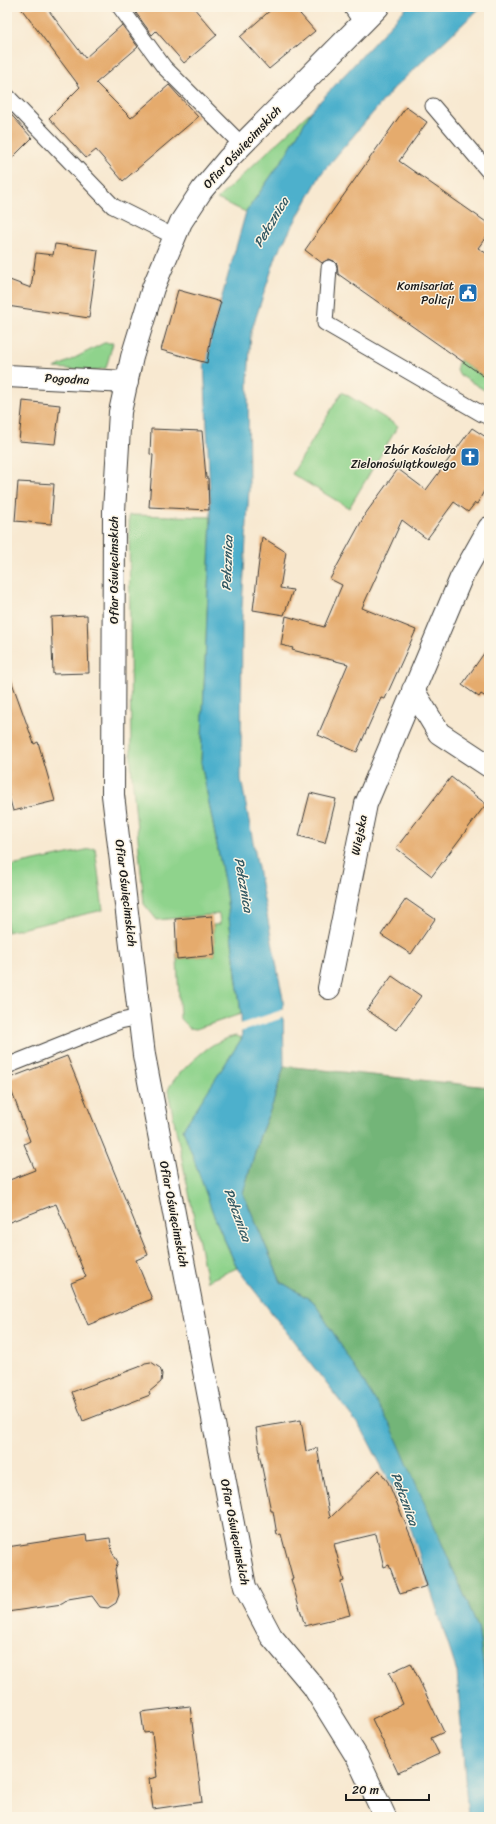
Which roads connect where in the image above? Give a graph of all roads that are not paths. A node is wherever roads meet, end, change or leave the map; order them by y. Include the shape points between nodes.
1 (120, 7) edge
2 (378, 7) edge
3 (357, 15) edge
4 (7, 96) edge
5 (433, 106) dead end
6 (242, 145) junction
7 (489, 172) edge
8 (175, 237) junction
9 (329, 268) dead end
10 (7, 376) edge
11 (127, 382) junction
12 (489, 417) edge
13 (489, 528) edge
14 (413, 690) junction
15 (489, 766) edge
16 (329, 988) dead end
17 (140, 1017) junction
18 (7, 1066) edge
19 (384, 1817) edge

1 - 6 lane via 164,67
2 - 3 street, Ofiar Oświęcimskich
3 - 6 street, Ofiar Oświęcimskich
4 - 8 lane via 112,206
5 - 7 lane
6 - 8 street, Ofiar Oświęcimskich via 202,190 181,222
8 - 11 street, Ofiar Oświęcimskich via 153,288
9 - 12 lane via 325,323
10 - 11 street, Pogodna
11 - 17 street, Ofiar Oświęcimskich via 120,412 114,512 113,795
13 - 14 street, Wiejska via 462,578
14 - 15 street via 439,733
14 - 16 street, Wiejska via 366,804
17 - 18 lane via 120,1021
17 - 19 street, Ofiar Oświęcimskich via 144,1055 160,1143 245,1587 271,1636 313,1686 357,1757

